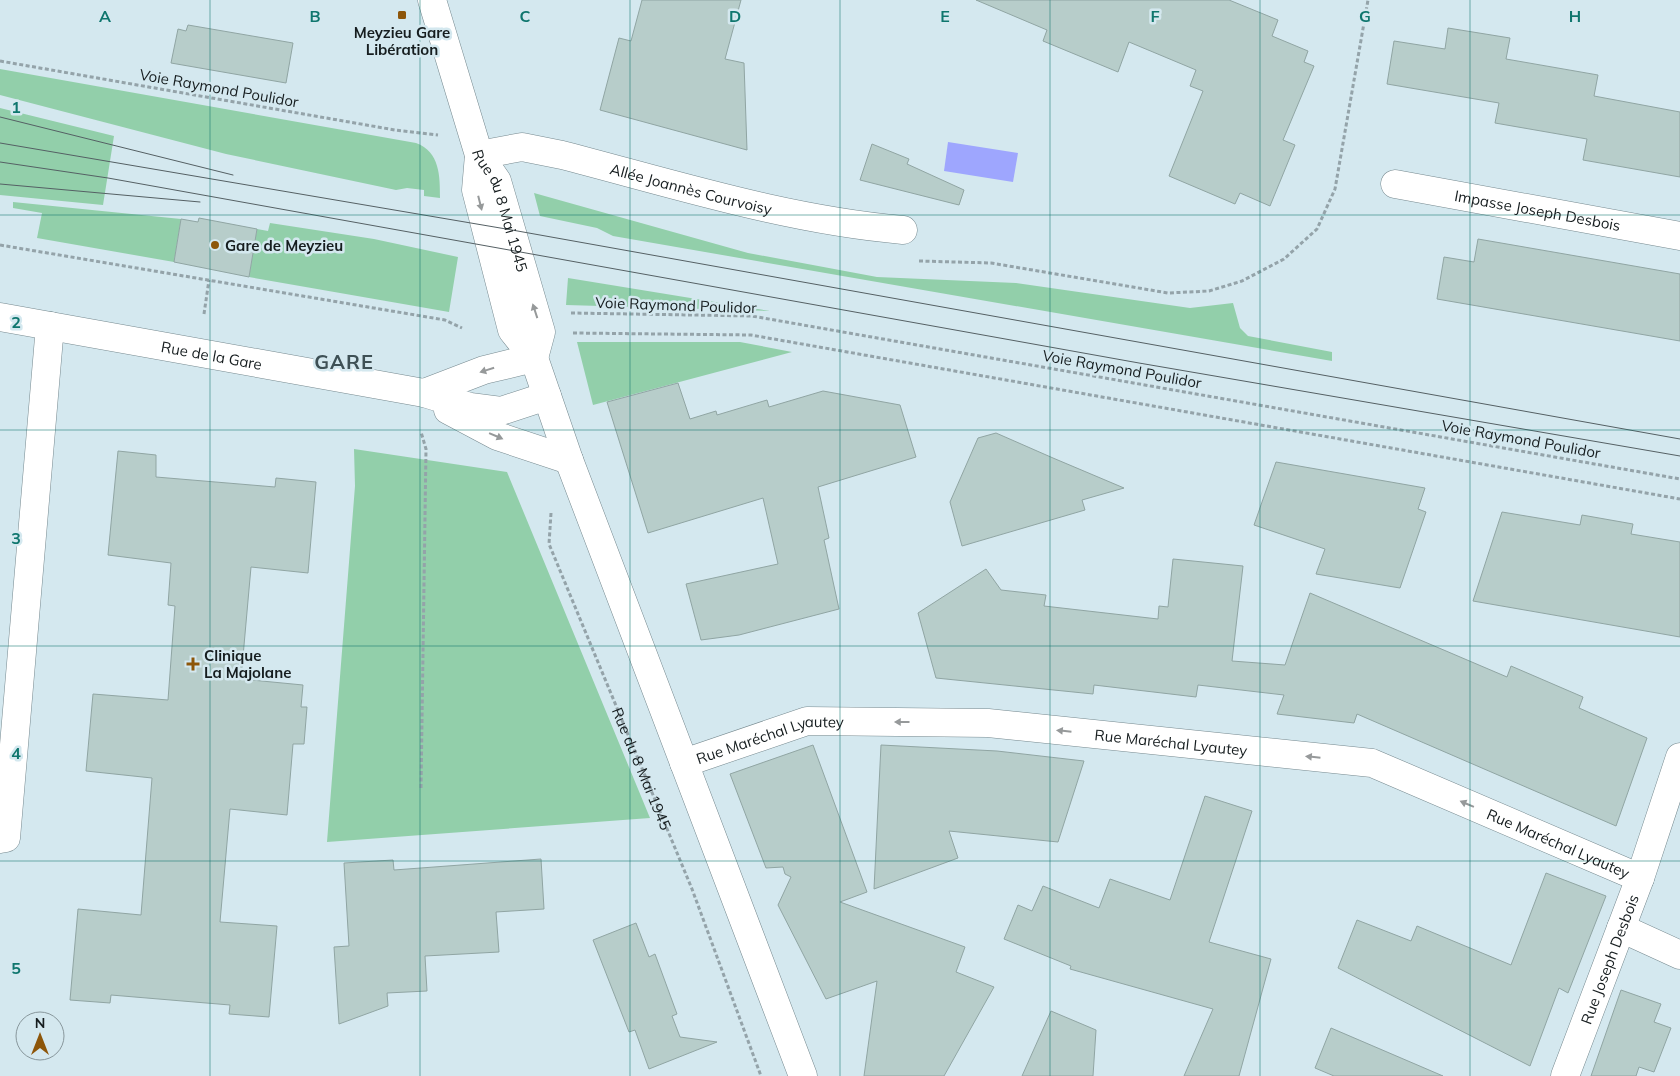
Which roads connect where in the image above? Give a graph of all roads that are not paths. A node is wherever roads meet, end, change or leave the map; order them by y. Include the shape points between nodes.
1 (432, 0) edge
2 (479, 155) junction
3 (1395, 184) dead end
4 (903, 230) dead end
5 (1680, 236) edge
6 (0, 317) edge
7 (50, 326) junction
8 (534, 358) junction
9 (424, 393) junction
10 (547, 396) junction
11 (569, 460) junction
12 (1680, 757) edge
13 (684, 763) junction
14 (0, 839) edge
15 (1640, 878) junction
16 (1621, 928) junction
17 (1680, 955) edge
18 (802, 1076) edge
19 (1565, 1076) edge

1 - 2 street
2 - 4 street, Allée Joannès Courvoisy via 522,148 562,155 799,215 853,226
2 - 8 street, Rue du 8 Mai 1945 via 476,190 512,330
3 - 5 street, Impasse Joseph Desbois
6 - 7 street, Rue de la Gare
7 - 9 street, Rue de la Gare
7 - 14 street via 6,838
8 -> 9 street via 484,370
8 - 10 street, Rue du 8 Mai 1945
9 - 10 street, Rue de la Gare via 470,407 501,411
9 -> 11 street, Rue de la Gare via 458,418 496,436
10 - 11 street, Rue du 8 Mai 1945
11 - 13 street, Rue du 8 Mai 1945
12 - 15 street, Rue Joseph Desbois
15 -> 13 street, Rue Maréchal Lyautey via 1372,763 988,723 807,721
13 - 18 street, Rue du 8 Mai 1945
15 - 16 street, Rue Joseph Desbois
16 - 17 street
16 - 19 street, Rue Joseph Desbois

